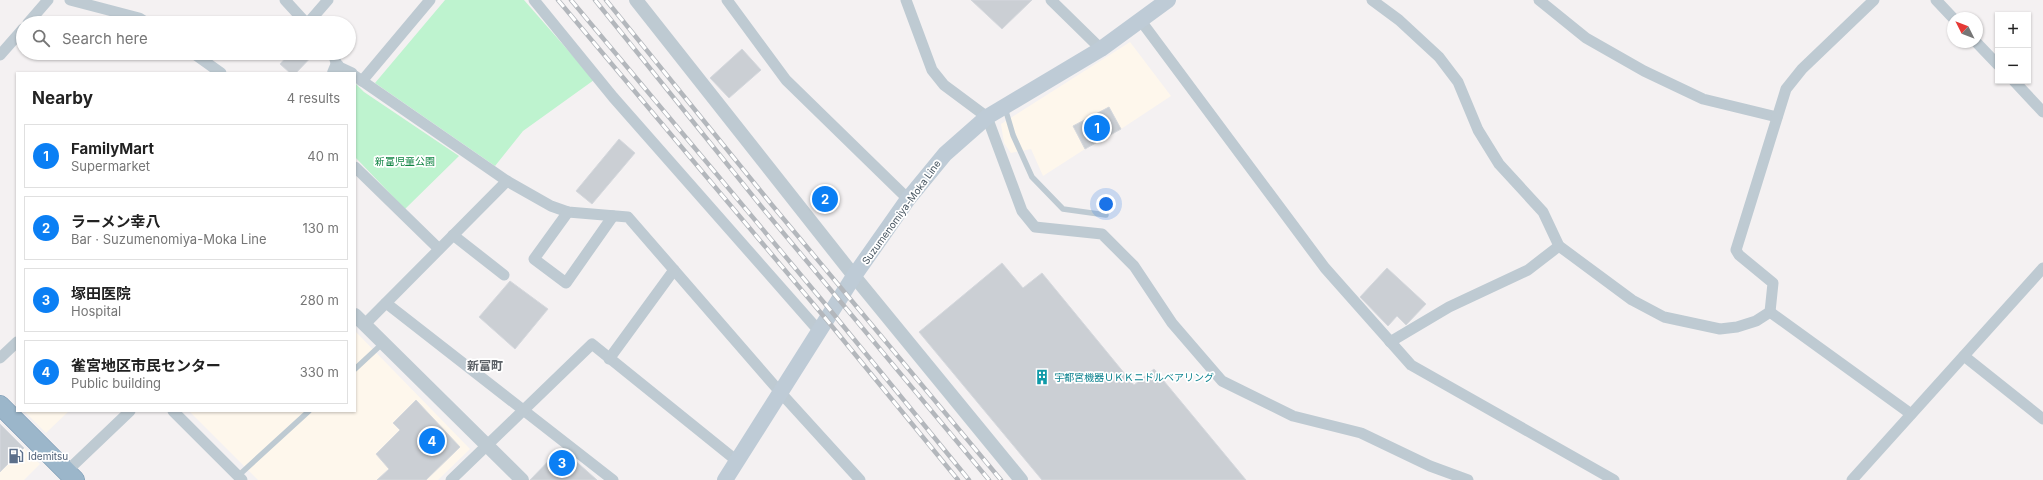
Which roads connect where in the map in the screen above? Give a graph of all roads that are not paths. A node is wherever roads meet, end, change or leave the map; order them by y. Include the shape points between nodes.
1 (48, 0) edge
2 (70, 0) edge
3 (285, 0) edge
4 (328, 0) edge
5 (430, 0) edge
6 (534, 0) edge
7 (636, 0) edge
8 (727, 0) edge
9 (906, 0) edge
10 (1051, 0) edge
11 (1168, 0) edge
12 (1372, 0) edge
13 (1539, 0) edge
14 (1874, 0) edge
15 (1936, 0) edge
16 (1948, 12) edge
17 (34, 16) edge
18 (131, 16) edge
19 (300, 16) edge
20 (313, 16) edge
21 (1141, 21) junction
22 (16, 36) edge
23 (1982, 48) edge
24 (1101, 49) junction
25 (0, 55) edge
26 (203, 60) edge
27 (1995, 61) edge
28 (335, 64) edge
29 (220, 72) edge
30 (350, 72) edge
31 (358, 78) edge
32 (2017, 84) edge
33 (1004, 107) junction
34 (2043, 112) edge
35 (1778, 116) junction
36 (987, 117) junction
37 (356, 168) edge
38 (507, 181) junction
39 (908, 199) junction
40 (568, 212) junction
41 (1106, 215) dead end
42 (613, 216) junction
43 (454, 235) junction
44 (1559, 246) junction
45 (439, 249) junction
46 (2043, 268) edge
47 (674, 270) junction
48 (504, 275) dead end
49 (854, 276) junction
50 (386, 303) junction
51 (1770, 312) junction
52 (360, 320) edge
53 (819, 331) junction
54 (1390, 342) junction
55 (16, 343) edge
56 (383, 343) junction
57 (1964, 356) junction
58 (0, 358) edge
59 (609, 359) junction
60 (356, 368) edge
61 (780, 392) junction
62 (2, 410) edge
63 (524, 410) junction
64 (129, 412) edge
65 (174, 412) edge
66 (308, 412) edge
67 (1911, 414) junction
68 (2043, 419) edge
69 (488, 445) junction
70 (737, 461) junction
71 (71, 476) edge
72 (238, 479) edge
73 (1609, 479) edge
74 (451, 480) edge
75 (522, 480) edge
76 (613, 480) edge
77 (725, 480) edge
78 (860, 480) edge
79 (1021, 480) edge
80 (1468, 480) edge
81 (1852, 480) edge

1 - 17 street
2 - 18 street
3 - 19 street
4 - 20 street
5 - 31 street
6 - 53 street via 613,97
7 - 49 street
8 - 39 street via 786,80
9 - 36 street via 932,70 944,86
10 - 24 street
11 - 21 main road, Suzumenomiya-Moka Line
12 - 44 street via 1439,56 1458,82 1478,130 1499,164 1543,212
13 - 35 street via 1586,38 1644,71 1703,98
14 - 35 street via 1802,69 1786,89
15 - 16 street
21 - 24 main road, Suzumenomiya-Moka Line
21 - 54 street via 1325,268
22 - 25 street
23 - 27 street
24 - 33 main road, Suzumenomiya-Moka Line
26 - 29 street
28 - 30 street
31 - 38 street
32 - 34 street
33 - 36 main road, Suzumenomiya-Moka Line
33 - 41 lane via 1013,135 1032,177 1063,209
35 - 51 street via 1736,250 1773,283
36 - 39 main road, Suzumenomiya-Moka Line via 944,154
36 - 80 street via 1022,210 1036,227 1102,234 1134,266 1172,323 1222,381 1293,416 1361,433 1430,466
37 - 45 street
38 - 40 street via 550,206
38 - 43 street
39 - 49 main road, Suzumenomiya-Moka Line
40 - 42 street
40 - 42 street via 534,259 566,283
42 - 47 street via 628,217
43 - 45 street
43 - 48 street
44 - 51 street via 1632,300 1664,317 1720,329 1756,321
44 - 54 street via 1528,270 1449,307
45 - 50 street
46 - 57 street
47 - 59 street
47 - 61 street
49 - 53 main road, Suzumenomiya-Moka Line
49 - 79 street
50 - 52 street
50 - 63 street
51 - 67 street
52 - 56 street
53 - 61 main road, Suzumenomiya-Moka Line
54 - 73 street via 1411,366
55 - 58 street
56 - 60 lane
56 - 69 street
57 - 67 street
57 - 68 street
59 - 63 street via 592,344
59 - 70 street
61 - 70 main road, Suzumenomiya-Moka Line
61 - 78 street
62 - 71 highway
63 - 69 street
63 - 76 street
64 - 71 street
65 - 72 street
66 - 72 lane
67 - 81 street
69 - 74 street
69 - 75 street
70 - 77 main road, Suzumenomiya-Moka Line

